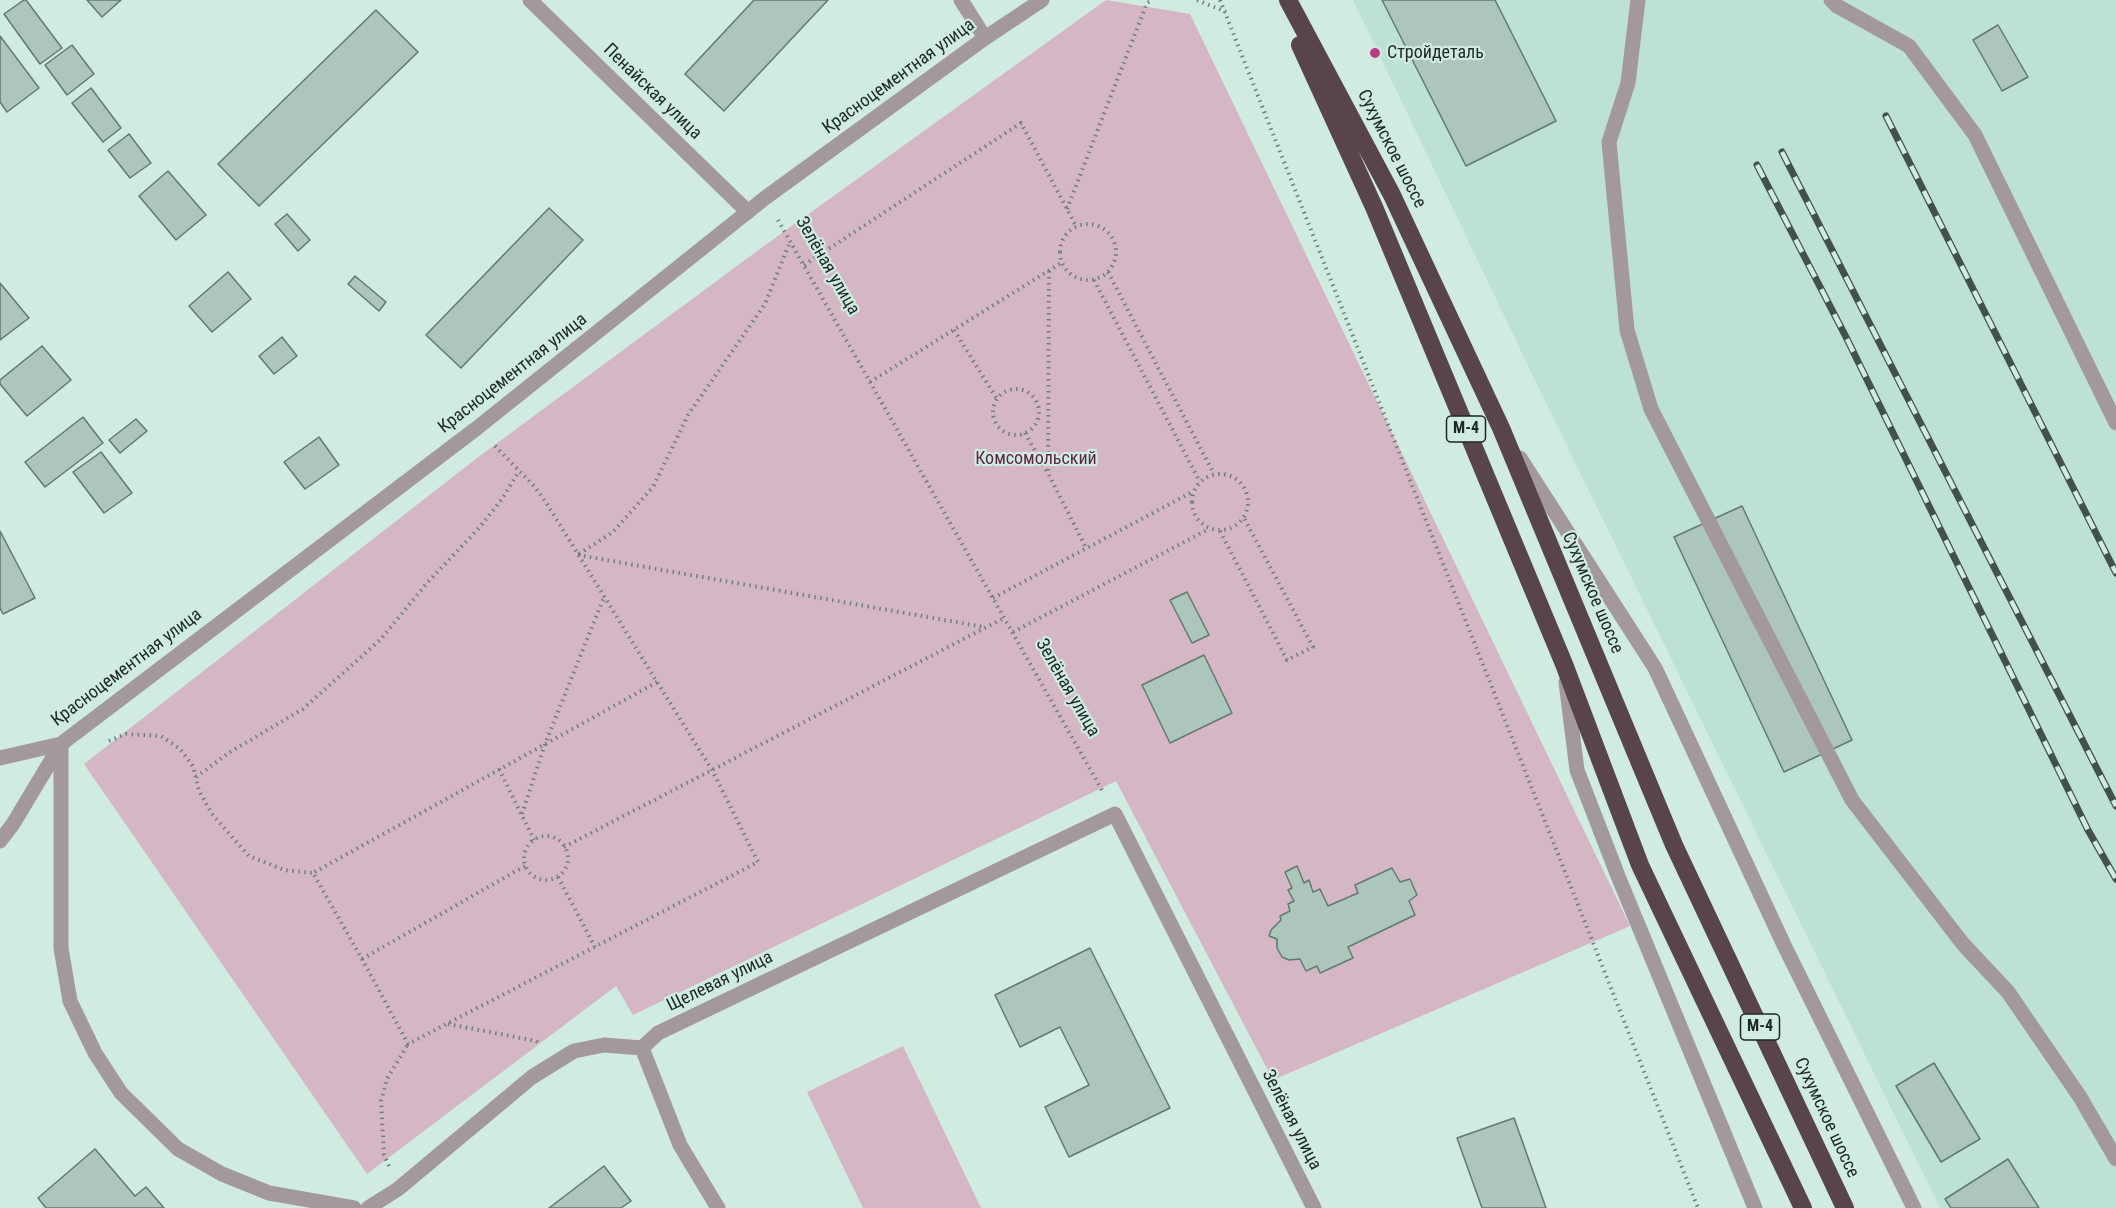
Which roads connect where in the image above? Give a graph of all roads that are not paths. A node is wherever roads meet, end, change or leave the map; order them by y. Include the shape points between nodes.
1 (530, 0) edge
2 (961, 0) edge
3 (1042, 0) edge
4 (1279, 0) edge
5 (1288, 0) edge
6 (1638, 0) edge
7 (1831, 0) edge
8 (985, 38) junction
9 (748, 212) junction
10 (2116, 423) edge
11 (1501, 428) junction
12 (1564, 664) junction
13 (61, 744) junction
14 (0, 758) edge
15 (1115, 814) joint
16 (0, 841) edge
17 (642, 1048) junction
18 (2116, 1159) edge
19 (354, 1208) edge
20 (368, 1208) edge
21 (718, 1208) edge
22 (1314, 1208) edge
23 (1755, 1208) edge
24 (1803, 1208) edge
25 (1845, 1208) edge
26 (1914, 1208) edge

1 - 9 street, Пенайская улица
2 - 8 street
3 - 8 street, Красноцементная улица
4 - 12 highway, Сухумское шоссе / М-4 via 1378,218
5 - 11 highway, Сухумское шоссе / М-4 via 1392,195
6 - 18 street via 1628,83 1609,142 1627,330 1651,409 1852,800 1963,944 2008,992 2080,1097
7 - 10 street via 1909,46 1975,135
8 - 9 street, Красноцементная улица
9 - 13 street, Красноцементная улица via 477,428
11 - 25 highway, Сухумское шоссе / М-4 via 1674,845
11 - 26 street via 1655,668 1784,945
12 - 23 street via 1577,770
12 - 24 highway, Сухумское шоссе / М-4 via 1640,865
13 - 14 street, Красноцементная улица
13 - 16 street
13 - 19 street via 62,948 70,1002 95,1053 121,1093 178,1149 222,1174 269,1193
15 - 17 street, Щелевая улица via 658,1033
15 - 22 street, Зелёная улица
17 - 20 street via 604,1045 574,1051 532,1077 398,1189
17 - 21 street via 680,1145

